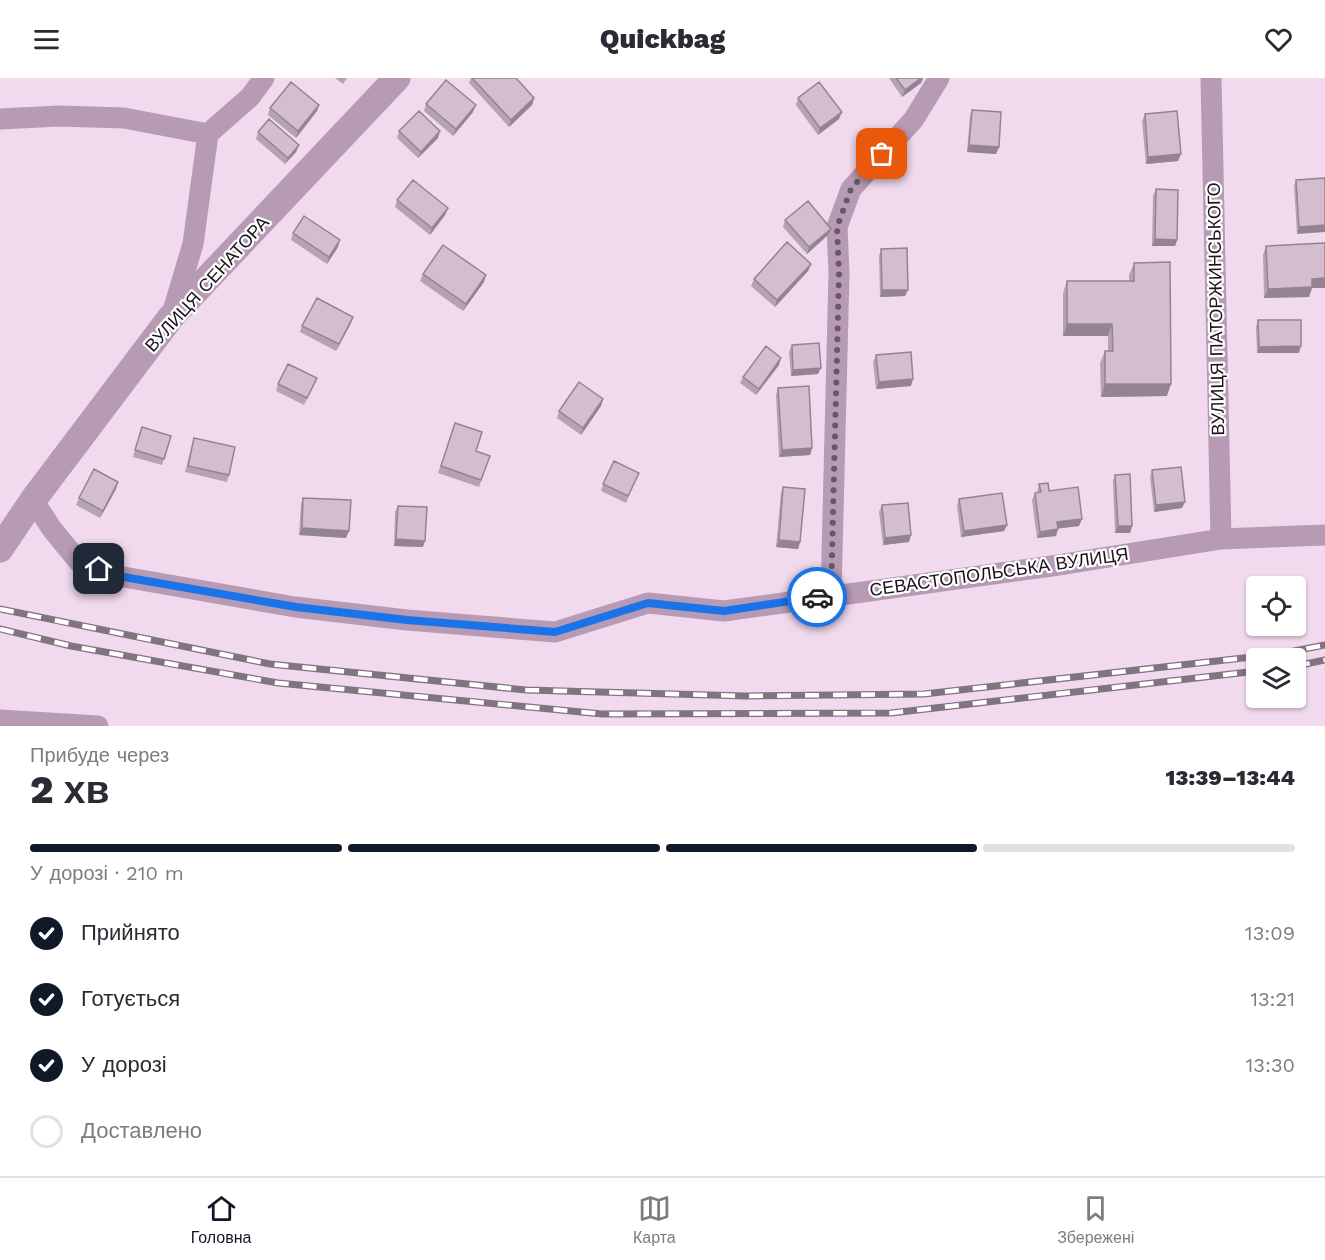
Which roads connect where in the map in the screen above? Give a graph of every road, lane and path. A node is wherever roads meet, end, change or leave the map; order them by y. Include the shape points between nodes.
1 (264, 78) edge
2 (397, 78) edge
3 (939, 78) edge
4 (1211, 78) edge
5 (0, 119) edge
6 (208, 134) junction
7 (171, 317) junction
8 (33, 500) junction
9 (1325, 535) edge
10 (1221, 539) junction
11 (5, 540) edge
12 (831, 595) junction
13 (0, 720) edge
14 (98, 726) edge

1 - 6 street via 250,97
2 - 7 street, ВУЛИЦЯ СЕНАТОРА
3 - 12 street via 914,119 851,189 837,227
4 - 10 street, ВУЛИЦЯ ПАТОРЖИНСЬКОГО
5 - 6 street via 124,118
6 - 7 street via 193,244
7 - 8 street, ВУЛИЦЯ СЕНАТОРА
8 - 11 street, ВУЛИЦЯ СЕНАТОРА
8 - 12 street, СЕВАСТОПОЛЬСЬКА ВУЛИЦЯ via 79,562 118,576 318,610 555,632 648,603 724,611
9 - 10 street, СЕВАСТОПОЛЬСЬКА ВУЛИЦЯ
10 - 12 street, СЕВАСТОПОЛЬСЬКА ВУЛИЦЯ
13 - 14 street

